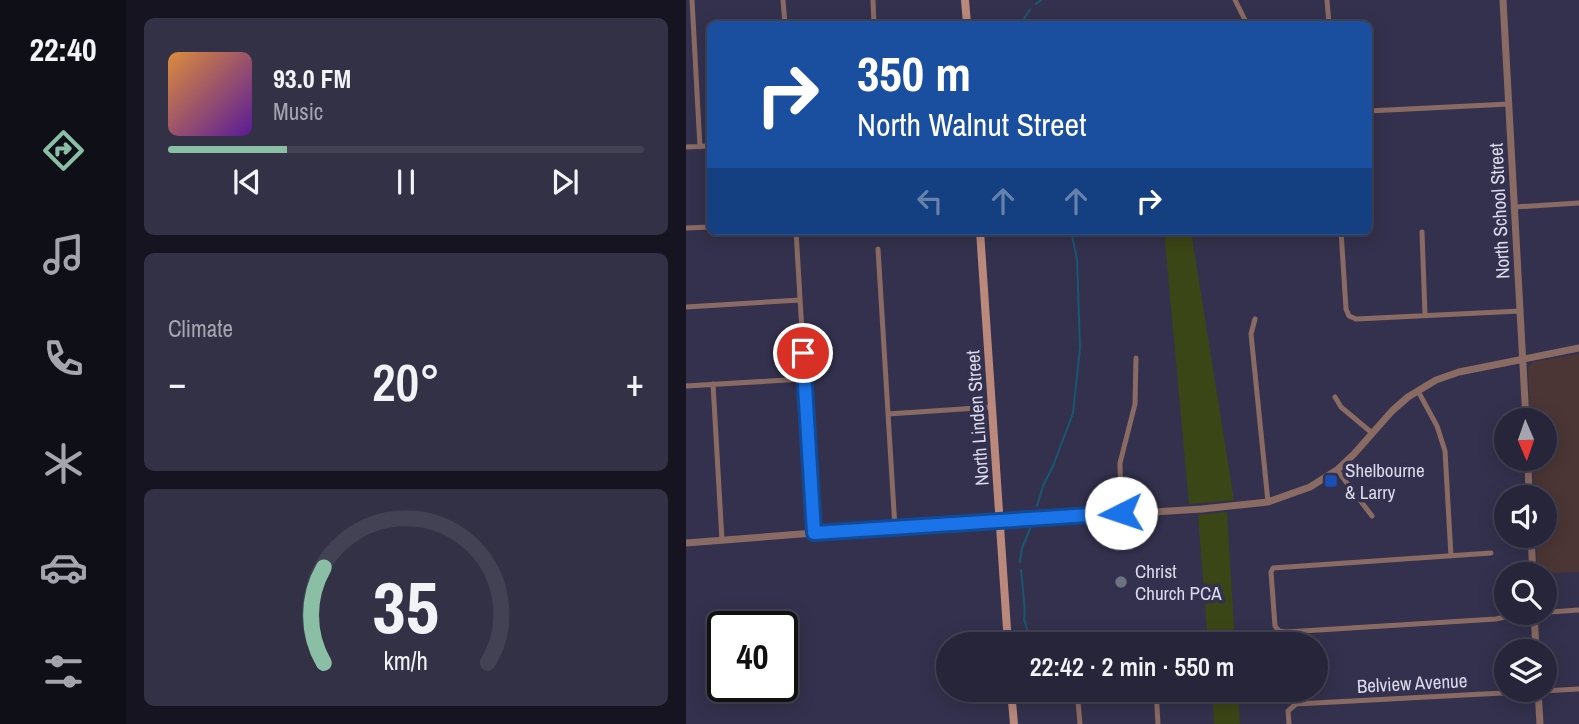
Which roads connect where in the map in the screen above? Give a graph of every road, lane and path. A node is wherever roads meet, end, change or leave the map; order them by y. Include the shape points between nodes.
1 (692, 0) edge
2 (783, 0) edge
3 (873, 0) edge
4 (965, 0) edge
5 (1236, 0) edge
6 (1327, 0) edge
7 (1503, 0) edge
8 (785, 21) edge
9 (874, 21) edge
10 (967, 21) edge
11 (1246, 21) edge
12 (1329, 21) edge
13 (1509, 104) junction
14 (1372, 111) edge
15 (700, 146) junction
16 (707, 146) edge
17 (686, 147) edge
18 (1579, 203) edge
19 (1514, 207) junction
20 (707, 227) edge
21 (686, 228) edge
22 (1422, 232) dead end
23 (796, 235) edge
24 (980, 235) edge
25 (1341, 235) edge
26 (878, 249) dead end
27 (800, 300) junction
28 (686, 307) edge
29 (1520, 311) junction
30 (1425, 315) junction
31 (1255, 319) dead end
32 (1579, 348) edge
33 (1136, 358) dead end
34 (1523, 359) junction
35 (804, 379) junction
36 (713, 384) junction
37 (686, 386) edge
38 (1418, 391) junction
39 (1335, 397) dead end
40 (992, 407) junction
41 (1525, 408) edge
42 (888, 414) junction
43 (1372, 433) junction
44 (1337, 470) junction
45 (1268, 502) junction
46 (1121, 513) junction
47 (1372, 516) dead end
48 (1000, 521) junction
49 (895, 528) junction
50 (814, 533) junction
51 (722, 540) junction
52 (686, 543) edge
53 (1491, 553) dead end
54 (1451, 556) junction
55 (1579, 610) edge
56 (1557, 611) edge
57 (1494, 619) edge
58 (1007, 632) edge
59 (1579, 689) edge
60 (1557, 690) edge
61 (1494, 693) edge
62 (1013, 702) edge
63 (1078, 702) edge
64 (1157, 702) edge
65 (1539, 702) edge
66 (1014, 724) edge
67 (1080, 724) edge
68 (1158, 724) edge
69 (1289, 724) edge
70 (1540, 724) edge

1 - 15 street
2 - 8 street
3 - 9 street
4 - 10 main road
5 - 11 street
6 - 12 street
7 - 13 street, North School Street
13 - 14 street
13 - 19 street, North School Street
15 - 16 street
15 - 17 street
18 - 19 street
19 - 29 street, North School Street
20 - 21 street
22 - 30 street
23 - 27 street
24 - 40 main road, North Linden Street
25 - 30 street via 1349,316
26 - 42 street
27 - 28 street
27 - 35 street
29 - 30 street
29 - 34 street, North School Street
31 - 45 street via 1251,334
32 - 34 street
33 - 46 street via 1135,404 1120,463
34 - 38 street via 1459,372
34 - 41 street, North School Street
35 - 36 street
35 - 50 street
36 - 37 street
36 - 51 street
38 - 43 street
38 - 54 street via 1445,450
39 - 43 street via 1340,407
40 - 42 street
40 - 48 main road, North Linden Street
42 - 49 street
43 - 44 street
44 - 45 street
44 - 47 street
45 - 46 street
46 - 48 street
48 - 49 street
48 - 58 main road, North Linden Street
49 - 50 street
50 - 51 street
51 - 52 street
53 - 54 street
54 - 57 street via 1273,568 1277,628 1286,632
55 - 56 street
59 - 60 street, Belview Avenue
61 - 69 street, Belview Avenue via 1296,704 1290,708
62 - 66 main road
63 - 67 street
64 - 68 street
65 - 70 street

